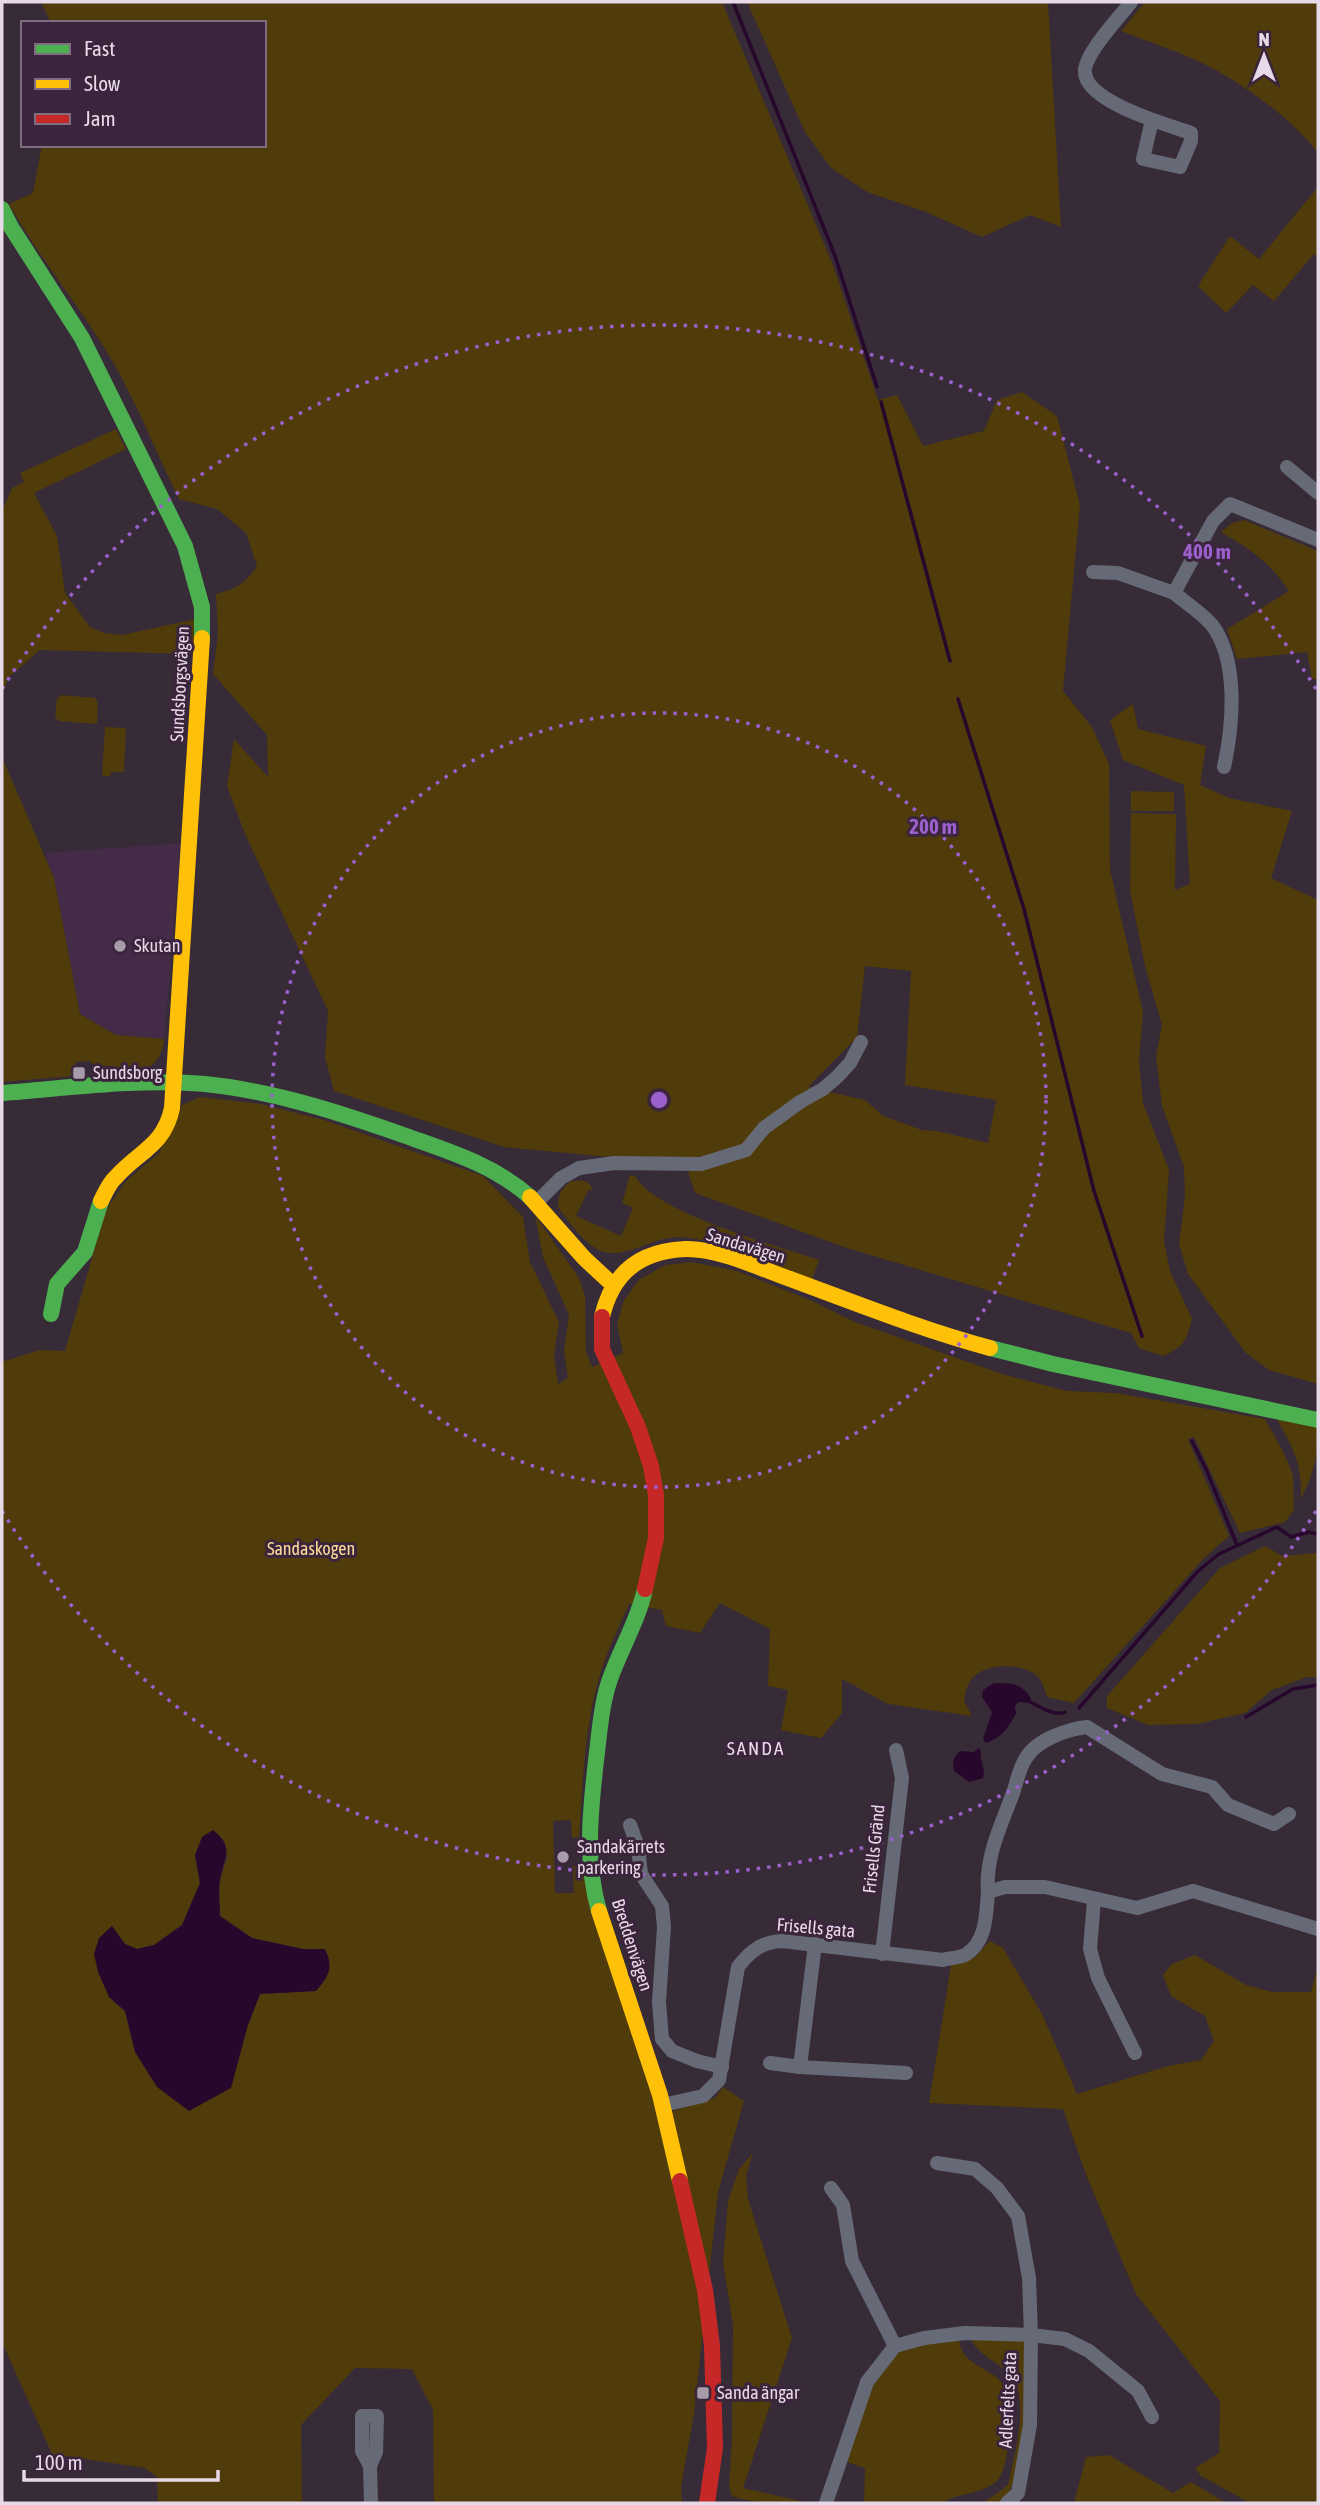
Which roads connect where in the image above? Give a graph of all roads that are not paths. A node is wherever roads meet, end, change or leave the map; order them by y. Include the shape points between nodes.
1 (1131, 2) edge
2 (1152, 120) dead end
3 (2, 209) edge
4 (6, 229) edge
5 (1287, 467) dead end
6 (1318, 493) edge
7 (1318, 540) edge
8 (1093, 572) dead end
9 (1174, 593) junction
10 (1224, 767) dead end
11 (861, 1042) dead end
12 (173, 1083) junction
13 (2, 1093) edge
14 (537, 1202) junction
15 (613, 1285) junction
16 (51, 1314) dead end
17 (1318, 1420) edge
18 (896, 1750) dead end
19 (1289, 1814) dead end
20 (630, 1825) dead end
21 (988, 1892) junction
22 (1094, 1900) junction
23 (1318, 1929) edge
24 (815, 1944) junction
25 (882, 1954) junction
26 (1135, 2053) dead end
27 (770, 2063) dead end
28 (722, 2067) junction
29 (800, 2067) junction
30 (906, 2073) dead end
31 (663, 2105) junction
32 (937, 2163) dead end
33 (831, 2188) dead end
34 (1031, 2335) junction
35 (895, 2346) junction
36 (1152, 2417) dead end
37 (370, 2466) dead end
38 (371, 2503) edge
39 (707, 2503) edge
40 (826, 2503) edge
41 (1007, 2503) edge

1 - 2 street via 1090,56 1085,78 1093,91
3 - 4 street, Sundsborgsvägen
4 - 12 street, Sundsborgsvägen via 82,338 185,546 202,607
5 - 6 street
7 - 9 street via 1230,504 1213,522
8 - 9 street via 1118,573
9 - 10 street via 1212,624 1227,655 1232,733
11 - 14 street via 837,1077 764,1128 746,1150 701,1164 614,1163 579,1168 561,1178
12 - 13 street
12 - 14 street via 271,1095 342,1114 477,1162
12 - 16 street via 168,1126 114,1178 100,1202 85,1252 57,1284
14 - 15 street via 597,1273
15 - 17 street, Sandavägen via 634,1263 660,1252 688,1249 729,1257 939,1334 1053,1364
15 - 31 street, Breddenvägen via 601,1321 602,1349 651,1466 656,1538 641,1608 610,1679 601,1716 590,1847 598,1907
18 - 25 street, Frisells Gränd via 902,1778
19 - 21 street, Frisells gata via 1274,1824 1228,1805 1212,1787 1162,1774 1087,1727 1073,1728 1040,1744 1026,1757 990,1855
20 - 28 street via 641,1874 662,1906 662,2039 673,2052
21 - 22 street via 1045,1887
21 - 25 street, Frisells gata via 979,1942 964,1956 943,1959
22 - 23 street via 1137,1908 1193,1891
22 - 26 street via 1090,1949 1098,1978
24 - 25 street, Frisells gata
24 - 28 street, Frisells gata via 770,1942 747,1955 738,1967
24 - 29 street
27 - 29 street
28 - 31 street, Frisells gata via 719,2080 703,2096
29 - 30 street
31 - 39 street, Breddenvägen via 702,2277 712,2346 715,2448
32 - 34 street, Adlerfelts gata via 975,2169 998,2188 1018,2216 1029,2278
33 - 35 street via 842,2205 852,2261
34 - 35 street, Adlerfelts gata via 965,2333
34 - 36 street, Adlerfelts gata via 1065,2339 1089,2351 1138,2390
34 - 41 street, Adlerfelts gata via 1030,2426 1018,2493
35 - 40 street via 867,2382
37 - 38 street

